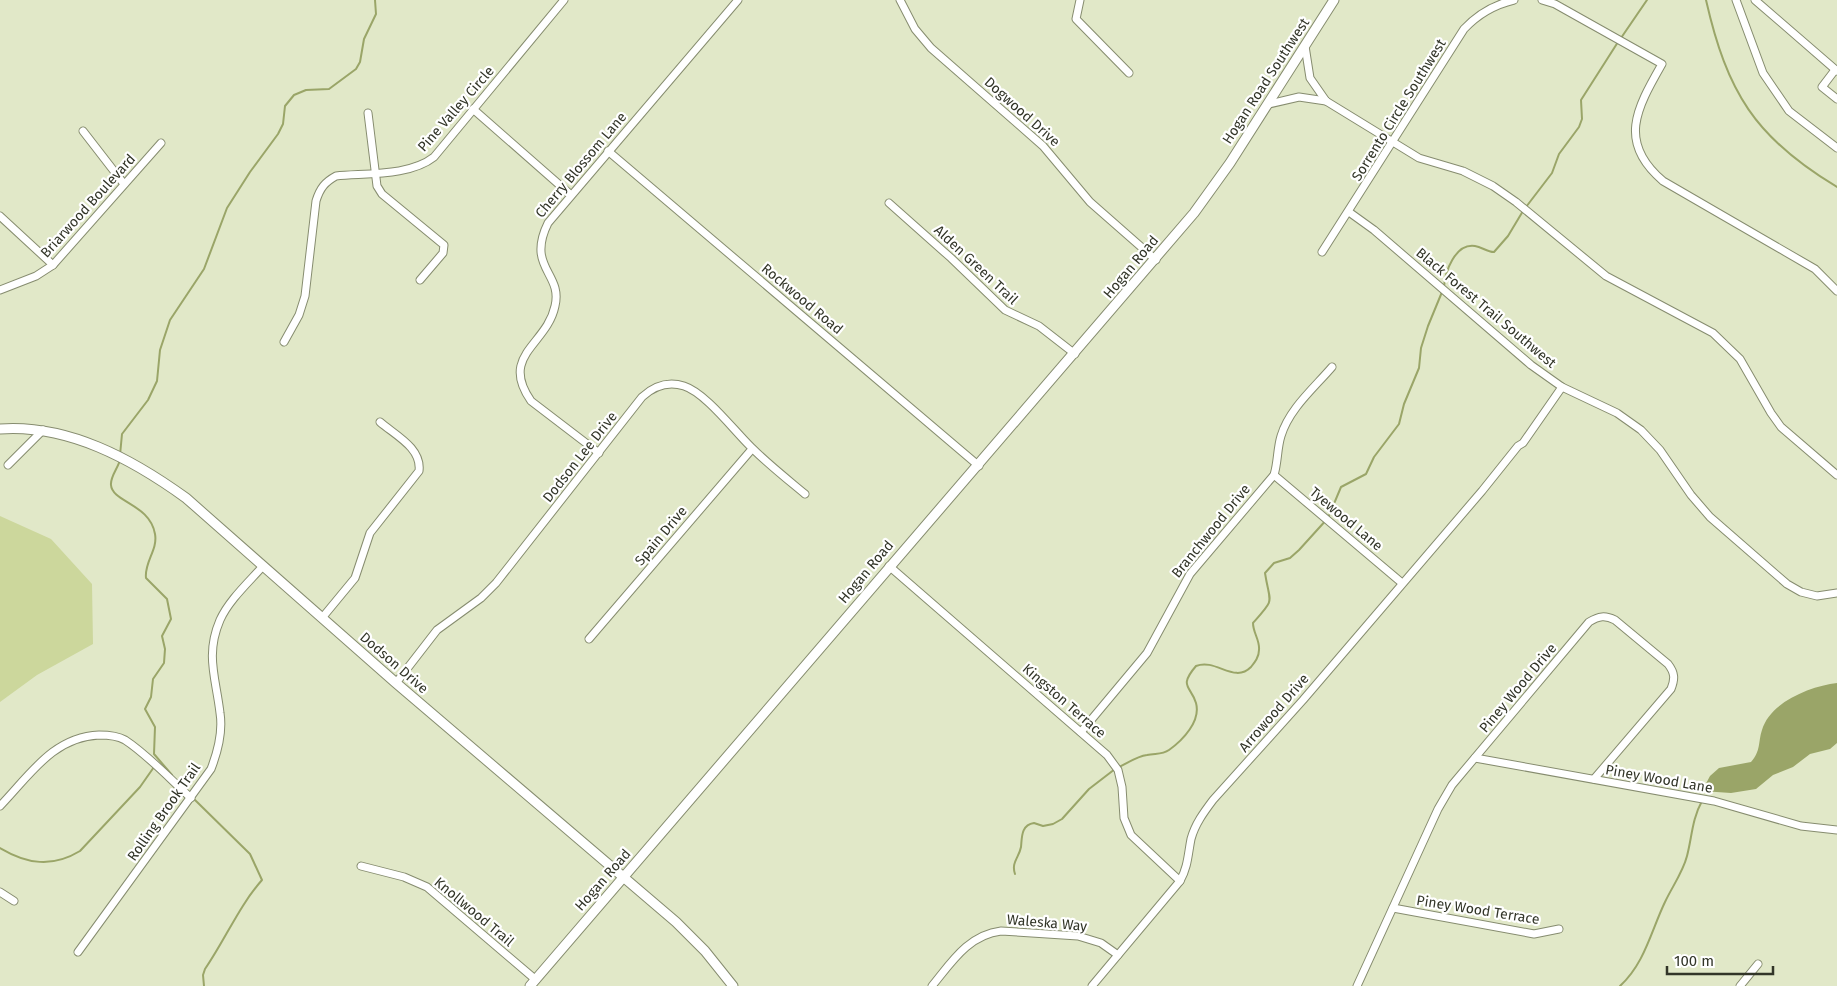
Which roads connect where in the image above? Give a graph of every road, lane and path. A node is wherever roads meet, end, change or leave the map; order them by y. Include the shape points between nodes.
1 (564, 0) edge
2 (738, 0) edge
3 (900, 0) edge
4 (1080, 0) edge
5 (1334, 0) edge
6 (1514, 0) edge
7 (1542, 0) edge
8 (1736, 0) edge
9 (1755, 0) edge
10 (1305, 46) junction
11 (1836, 71) edge
12 (1129, 74) dead end
13 (1837, 99) edge
14 (1326, 101) junction
15 (1269, 104) junction
16 (473, 109) junction
17 (368, 113) dead end
18 (83, 131) dead end
19 (161, 143) dead end
20 (1392, 143) junction
21 (1837, 148) edge
22 (608, 151) junction
23 (374, 172) junction
24 (1221, 176) joint
25 (124, 184) junction
26 (571, 194) junction
27 (889, 203) dead end
28 (1350, 212) junction
29 (0, 216) edge
30 (1322, 252) dead end
31 (1156, 260) junction
32 (53, 265) junction
33 (420, 280) dead end
34 (0, 290) edge
35 (1837, 291) edge
36 (284, 342) dead end
37 (1075, 354) junction
38 (1332, 367) dead end
39 (1562, 387) junction
40 (380, 422) dead end
41 (0, 429) edge
42 (42, 430) junction
43 (752, 449) junction
44 (599, 453) junction
45 (8, 465) dead end
46 (979, 466) junction
47 (1274, 474) junction
48 (1837, 475) edge
49 (804, 494) dead end
50 (263, 566) junction
51 (889, 566) junction
52 (1402, 583) junction
53 (1837, 593) edge
54 (322, 618) junction
55 (590, 639) dead end
56 (396, 683) junction
57 (1081, 732) junction
58 (1475, 758) junction
59 (1594, 779) junction
60 (191, 798) junction
61 (0, 806) edge
62 (1837, 830) edge
63 (361, 866) dead end
64 (623, 877) junction
65 (1180, 881) junction
66 (0, 892) edge
67 (14, 901) dead end
68 (1393, 908) junction
69 (1559, 928) dead end
70 (78, 952) dead end
71 (1118, 955) junction
72 (1758, 964) dead end
73 (533, 983) edge
74 (733, 986) edge
75 (932, 986) edge
76 (1092, 986) edge
77 (1357, 986) edge
78 (1740, 986) edge

1 - 16 street, Pine Valley Circle
2 - 22 street, Cherry Blossom Lane
3 - 31 street, Dogwood Drive via 931,48 1043,146 1090,202
4 - 12 street via 1076,19
5 - 10 street, Hogan Road Southwest
6 - 20 street, Sorrento Circle Southwest via 1482,13 1464,29
7 - 35 street via 1555,4 1662,64 1641,101 1634,128 1638,150 1651,171 1815,269
8 - 21 street via 1763,73 1790,111
9 - 11 street
10 - 14 street via 1310,78
10 - 15 street, Hogan Road Southwest
11 - 13 street via 1822,87
14 - 15 street via 1299,97
14 - 20 street
15 - 24 street, Hogan Road Southwest
16 - 23 street, Pine Valley Circle via 425,164 411,169
16 - 26 street
17 - 23 street
18 - 25 street
19 - 25 street, Briarwood Boulevard
20 - 28 street, Sorrento Circle Southwest
20 - 48 street via 1419,158 1462,171 1494,186 1606,276 1713,333 1740,359 1781,427
22 - 26 street, Cherry Blossom Lane
22 - 46 street, Rockwood Road
23 - 33 street via 382,194 444,245 443,253
23 - 36 street, Pine Valley Circle via 336,176 319,190 305,296
24 - 31 street, Hogan Road
25 - 32 street, Briarwood Boulevard
26 - 44 street, Cherry Blossom Lane via 541,236 540,256 554,285 556,304 550,320 524,355 520,377 523,390 531,401
27 - 37 street, Alden Green Trail via 1005,310 1039,326
28 - 30 street, Sorrento Circle Southwest
28 - 39 street, Black Forest Trail Southwest via 1531,365
29 - 32 street
31 - 37 street, Hogan Road
32 - 34 street, Briarwood Boulevard via 36,276
37 - 46 street, Hogan Road
38 - 47 street, Branchwood Drive via 1286,422
39 - 52 street, Arrowood Drive via 1533,431
39 - 53 street, Black Forest Trail Southwest via 1617,413 1641,430 1710,517 1787,584 1817,596
40 - 54 street via 414,450 420,464 419,471 370,533 356,578
41 - 42 street, Dodson Drive
42 - 45 street
42 - 50 street, Dodson Drive via 85,442 152,474 186,498
43 - 44 street, Dodson Lee Drive via 718,412 694,392 672,384 658,386 642,397
43 - 49 street, Dodson Lee Drive
43 - 55 street, Spain Drive
44 - 56 street, Dodson Lee Drive via 496,583 438,630
46 - 51 street, Hogan Road
47 - 52 street, Tyewood Lane
47 - 57 street, Branchwood Drive via 1190,574 1147,653
50 - 54 street, Dodson Drive
50 - 60 street, Rolling Brook Trail via 234,599 217,627 211,665 220,713 220,740 211,769
51 - 57 street, Kingston Terrace
51 - 64 street, Hogan Road
52 - 65 street, Arrowood Drive via 1200,817 1192,837 1187,870
54 - 56 street, Dodson Drive
56 - 64 street, Dodson Drive
57 - 65 street, Kingston Terrace via 1107,755 1118,770 1124,818 1131,835
58 - 59 street, Piney Wood Lane
58 - 59 street, Piney Wood Drive via 1589,622 1607,616 1668,664 1674,680 1670,689
58 - 68 street, Piney Wood Drive via 1452,785 1438,809
59 - 62 street, Piney Wood Lane via 1714,801 1792,824
60 - 61 street via 125,740 105,735 84,736 53,750
60 - 70 street, Rolling Brook Trail
63 - 73 street, Knollwood Trail via 404,877 427,887
64 - 73 street, Hogan Road
64 - 74 street, Dodson Drive via 682,928
65 - 71 street, Arrowood Drive
66 - 67 street
68 - 69 street, Piney Wood Terrace via 1534,934
68 - 77 street, Piney Wood Drive
71 - 75 street, Waleska Way via 1101,943 1078,936 989,933 964,948
71 - 76 street, Arrowood Drive
72 - 78 street

